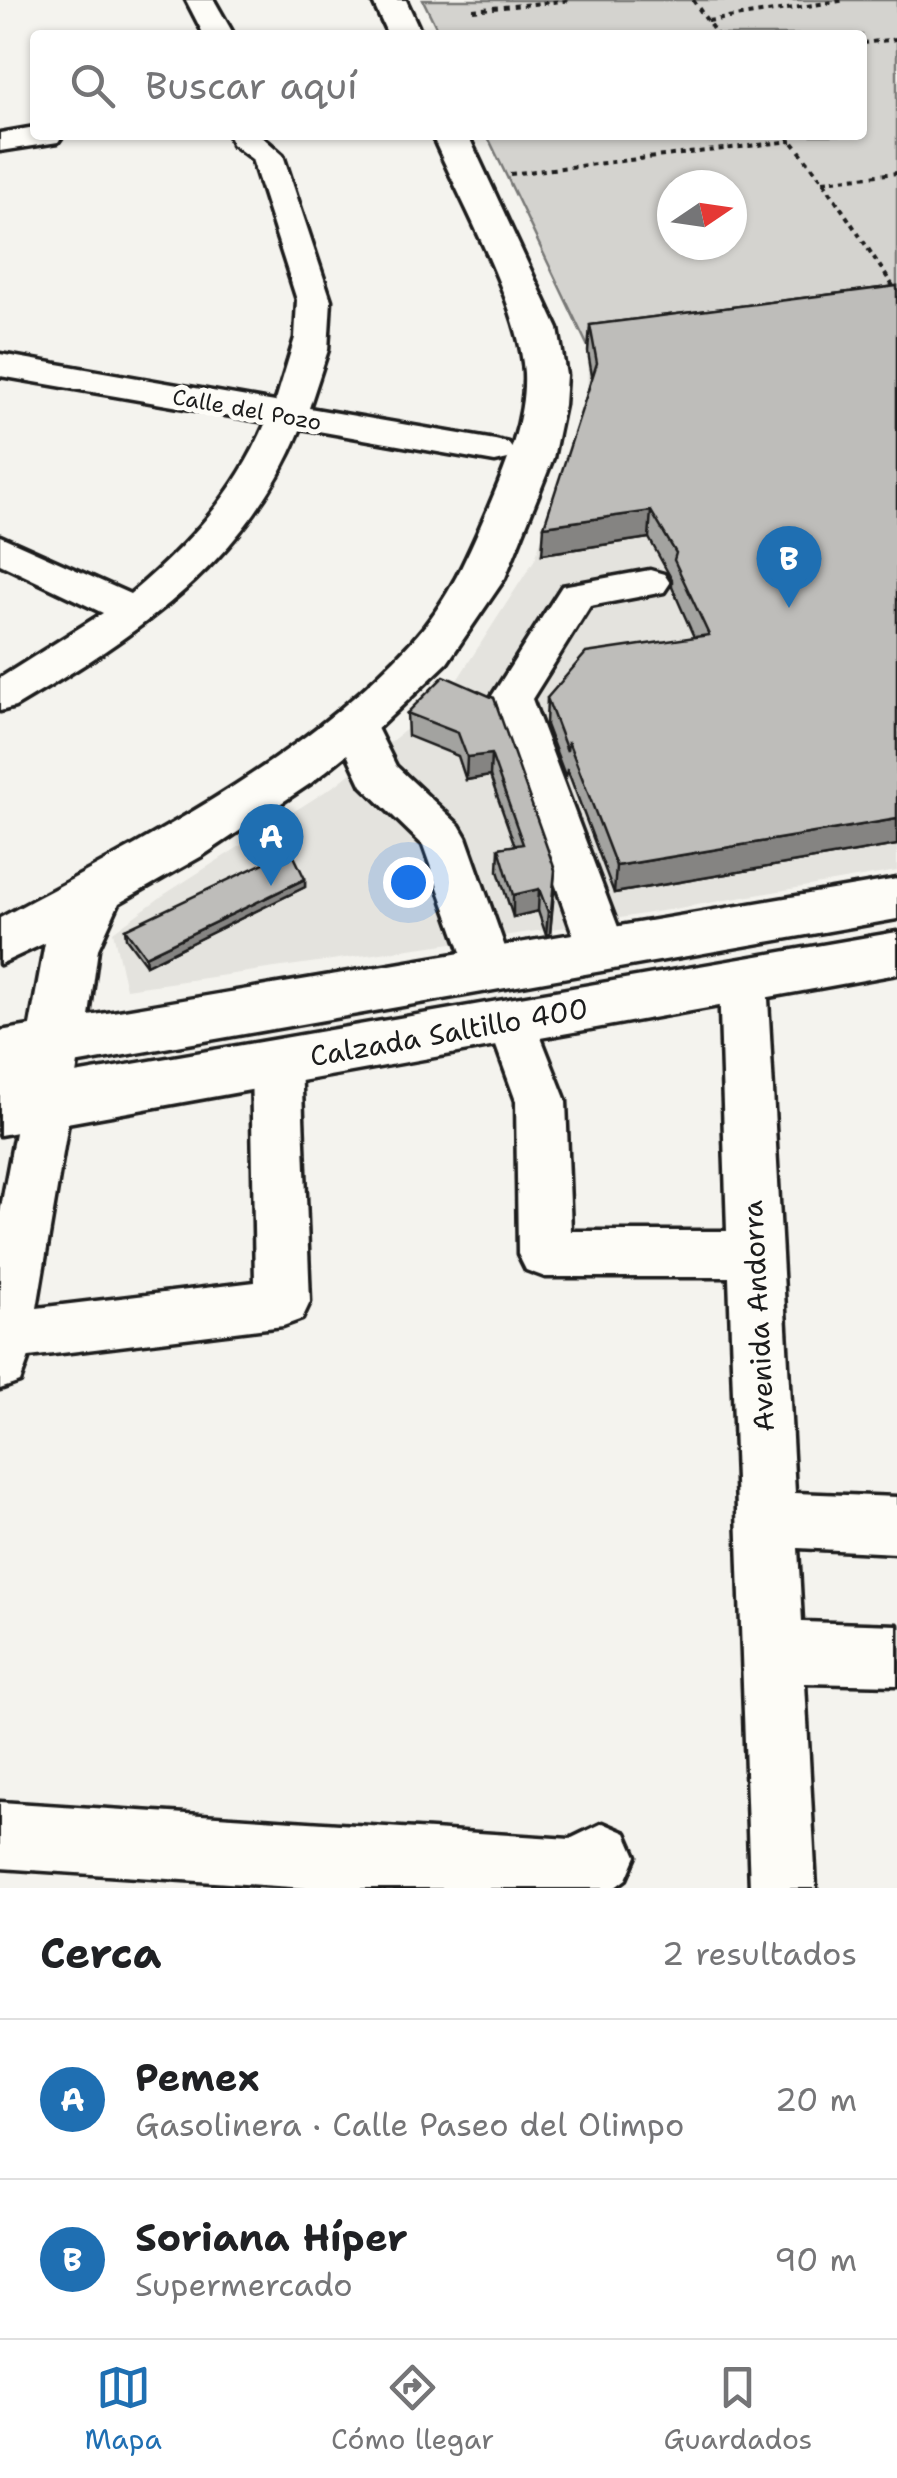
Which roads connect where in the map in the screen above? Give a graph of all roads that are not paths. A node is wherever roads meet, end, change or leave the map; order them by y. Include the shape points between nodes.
1 (200, 0) edge
2 (389, 0) edge
3 (216, 30) edge
4 (403, 30) edge
5 (30, 138) edge
6 (247, 140) edge
7 (452, 140) edge
8 (0, 142) edge
9 (0, 364) edge
10 (288, 416) junction
11 (496, 452) dead end
12 (0, 548) edge
13 (650, 583) dead end
14 (136, 613) junction
15 (0, 696) edge
16 (354, 722) junction
17 (98, 889) junction
18 (897, 899) edge
19 (0, 943) edge
20 (602, 950) junction
21 (897, 953) edge
22 (489, 970) junction
23 (742, 980) junction
24 (512, 1020) junction
25 (276, 1063) junction
26 (18, 1076) edge
27 (755, 1254) junction
28 (3, 1350) edge
29 (767, 1519) junction
30 (897, 1524) edge
31 (773, 1652) junction
32 (897, 1655) edge
33 (0, 1835) edge
34 (603, 1856) dead end
35 (446, 1876) edge
36 (783, 1888) edge

1 - 3 street
2 - 4 main road
5 - 8 street
6 - 10 street via 267,155 314,300 312,344
7 - 16 main road via 538,329 543,405 516,503 482,578 430,652
9 - 10 street, Calle del Pozo
10 - 11 street, Calle del Pozo
10 - 14 street via 282,439 232,514 187,570
12 - 14 street
13 - 20 street via 576,595 512,699
14 - 15 street
16 - 17 main road via 240,808
16 - 22 street via 378,776 443,837
17 - 19 main road
17 - 26 main road
18 - 20 main road, Calzada Saltillo 400
20 - 22 main road, Calzada Saltillo 400
21 - 23 main road, Calzada Saltillo 400
22 - 26 main road, Calzada Saltillo 400
23 - 24 main road, Calzada Saltillo 400
23 - 27 street, Avenida Andorra
24 - 25 main road, Calzada Saltillo 400
24 - 27 street via 542,1101 545,1254
25 - 26 main road, Calzada Saltillo 400
25 - 28 street via 283,1302
26 - 28 street
27 - 29 street, Avenida Andorra
29 - 30 street
29 - 31 street, Avenida Andorra
31 - 32 street
31 - 36 street, Avenida Andorra
33 - 35 street
34 - 35 street via 579,1874

